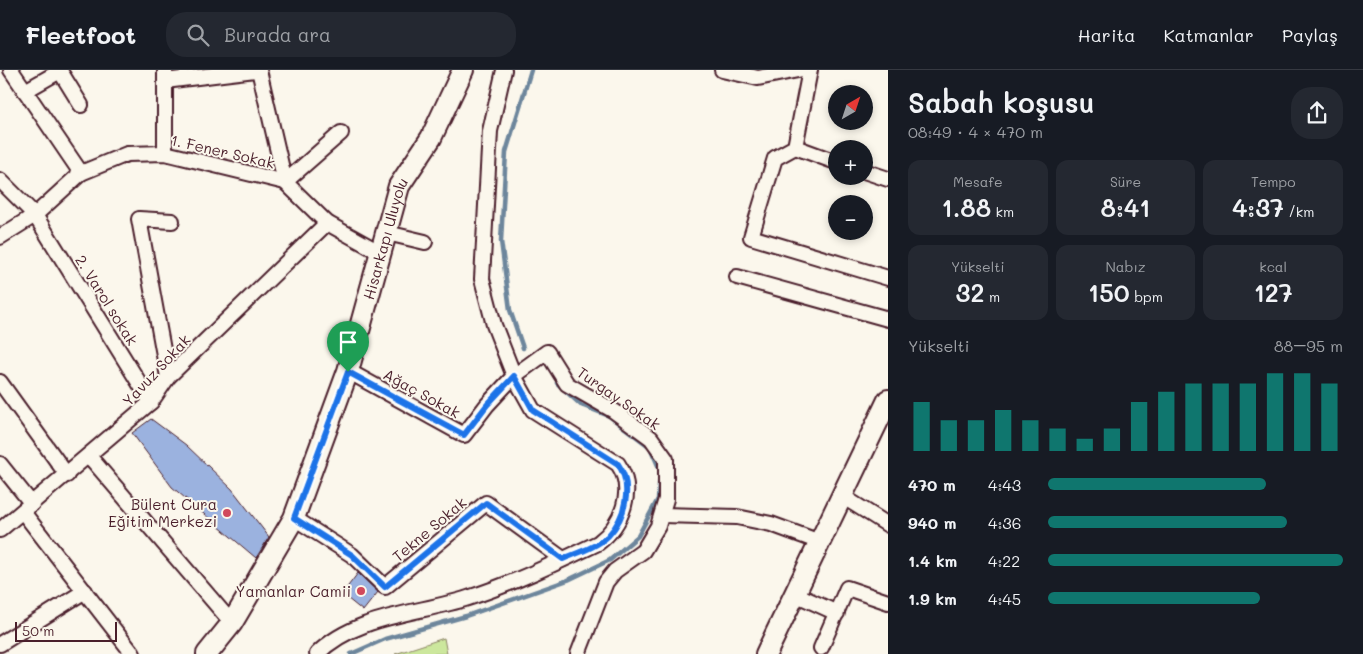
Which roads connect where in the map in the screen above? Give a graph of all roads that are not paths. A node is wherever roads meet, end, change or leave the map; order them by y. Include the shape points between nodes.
1 (11, 70) edge
2 (255, 70) edge
3 (259, 70) edge
4 (463, 70) edge
5 (504, 70) edge
6 (722, 70) edge
7 (798, 70) edge
8 (810, 70) edge
9 (165, 76) edge
10 (25, 91) junction
11 (81, 105) dead end
12 (341, 133) dead end
13 (795, 147) junction
14 (165, 153) junction
15 (828, 159) edge
16 (81, 173) junction
17 (873, 174) edge
18 (888, 179) edge
19 (0, 180) edge
20 (285, 182) junction
21 (34, 215) junction
22 (172, 221) dead end
23 (327, 223) junction
24 (387, 233) junction
25 (0, 237) edge
26 (425, 242) dead end
27 (381, 253) junction
28 (737, 277) dead end
29 (888, 278) edge
30 (888, 320) edge
31 (348, 372) junction
32 (514, 376) junction
33 (168, 377) junction
34 (0, 382) edge
35 (888, 400) edge
36 (151, 402) junction
37 (89, 456) junction
38 (0, 464) edge
39 (66, 475) junction
40 (842, 496) junction
41 (28, 508) junction
42 (662, 515) junction
43 (294, 518) junction
44 (888, 525) edge
45 (0, 530) edge
46 (820, 542) junction
47 (563, 559) junction
48 (85, 591) junction
49 (795, 594) junction
50 (888, 602) edge
51 (837, 613) junction
52 (232, 623) junction
53 (0, 644) edge
54 (821, 648) dead end
55 (133, 654) edge
56 (208, 654) edge
57 (317, 654) edge
58 (578, 654) edge
59 (766, 654) edge

1 - 10 street
2 - 9 street
3 - 20 street
4 - 24 street, Hisarkapı Uluyolu via 431,138 399,186
5 - 32 street via 490,131 482,279 494,325
6 - 7 street via 758,78
8 - 13 street
9 - 14 street
10 - 11 street via 60,71
10 - 16 street
12 - 20 street
13 - 15 street
13 - 29 street via 775,158 751,237
14 - 16 street, 1. Fener Sokak via 127,154
14 - 20 street, 1. Fener Sokak
16 - 21 street, 1. Fener Sokak
17 - 18 street
19 - 21 street, 2. Varol sokak
20 - 23 street
21 - 25 street, 1. Fener Sokak
21 - 36 street, 2. Varol sokak
22 - 33 street via 139,219
23 - 27 street
23 - 33 street, Yavuz Sokak
24 - 26 street
24 - 27 street, Hisarkapı Uluyolu
27 - 31 street, Hisarkapı Uluyolu
28 - 30 street
31 - 32 street, Ağaç Sokak via 464,435
31 - 43 street, Hisarkapı Uluyolu
32 - 42 street, Turgay Sokak via 546,352 567,384 614,411 651,438 666,459 666,499
32 - 47 street via 533,410 618,464 624,472 627,485 625,504 608,536
33 - 36 street, Yavuz Sokak
34 - 39 street
35 - 40 street
36 - 37 street, Yavuz Sokak
37 - 39 street, Yavuz Sokak
37 - 52 street
38 - 41 street
39 - 41 street, Yavuz Sokak
40 - 44 street
40 - 46 street
41 - 45 street, Yavuz Sokak
41 - 48 street
42 - 46 street via 737,517 771,524
42 - 58 street, Turgay Sokak via 643,552 615,571 606,582
43 - 47 street, Tekne Sokak via 352,555 385,587 486,503
43 - 52 street, Hisarkapı Uluyolu
46 - 49 street
47 - 57 street via 468,598 359,627 341,635
48 - 53 street
48 - 55 street
49 - 51 street
49 - 59 street
50 - 51 street via 847,588
51 - 54 street
52 - 56 street, Hisarkapı Uluyolu

